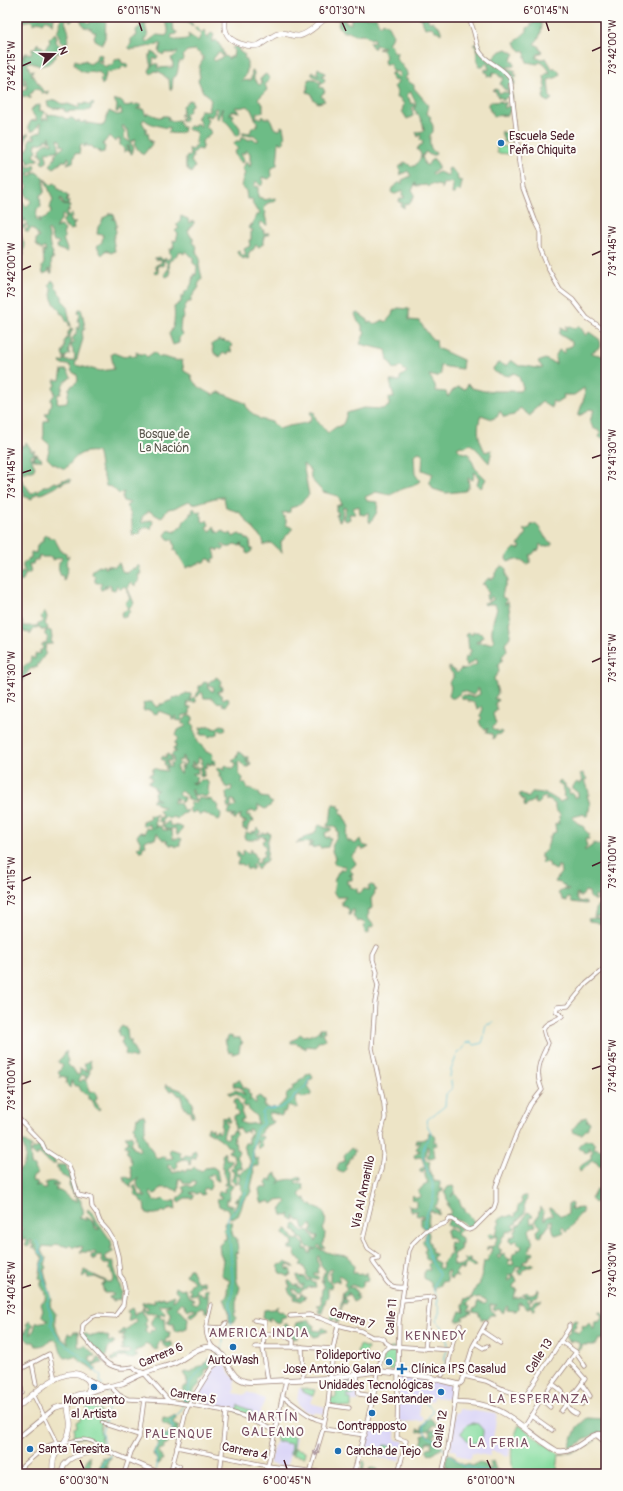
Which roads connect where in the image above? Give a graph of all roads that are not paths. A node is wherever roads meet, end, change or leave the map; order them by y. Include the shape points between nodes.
1 (225, 17) edge
2 (328, 17) edge
3 (467, 17) edge
4 (606, 331) edge
5 (377, 947) dead end
6 (606, 967) edge
7 (17, 1117) edge
8 (405, 1287) junction
9 (402, 1300) junction
10 (211, 1305) dead end
11 (290, 1316) dead end
12 (254, 1320) dead end
13 (226, 1323) dead end
14 (486, 1323) dead end
15 (338, 1325) junction
16 (460, 1325) dead end
17 (569, 1325) dead end
18 (206, 1327) junction
19 (482, 1331) junction
20 (254, 1334) dead end
21 (264, 1334) junction
22 (560, 1341) junction
23 (475, 1343) junction
24 (500, 1343) dead end
25 (391, 1346) junction
26 (399, 1346) junction
27 (486, 1346) dead end
28 (255, 1347) dead end
29 (264, 1347) junction
30 (293, 1347) junction
31 (302, 1347) junction
32 (215, 1349) junction
33 (333, 1349) junction
34 (425, 1349) junction
35 (450, 1350) junction
36 (576, 1352) junction
37 (223, 1357) junction
38 (569, 1361) junction
39 (32, 1362) junction
40 (585, 1366) dead end
41 (17, 1371) edge
42 (378, 1371) junction
43 (397, 1372) junction
44 (144, 1373) junction
45 (357, 1374) junction
46 (442, 1375) dead end
47 (464, 1376) junction
48 (330, 1378) junction
49 (55, 1379) junction
50 (87, 1379) junction
51 (286, 1380) junction
52 (303, 1380) junction
53 (268, 1381) junction
54 (36, 1384) dead end
55 (457, 1384) junction
56 (553, 1384) junction
57 (582, 1384) junction
58 (108, 1386) junction
59 (102, 1387) junction
60 (22, 1393) dead end
61 (87, 1393) junction
62 (33, 1394) junction
63 (574, 1394) junction
64 (373, 1396) junction
65 (590, 1396) dead end
66 (283, 1397) junction
67 (525, 1397) junction
68 (542, 1398) junction
69 (144, 1399) junction
70 (169, 1401) junction
71 (454, 1402) junction
72 (187, 1404) junction
73 (566, 1404) junction
74 (582, 1404) dead end
75 (69, 1405) junction
76 (328, 1405) junction
77 (550, 1407) dead end
78 (17, 1408) edge
79 (349, 1408) dead end
80 (226, 1411) junction
81 (560, 1411) dead end
82 (577, 1414) dead end
83 (532, 1415) junction
84 (44, 1418) junction
85 (323, 1421) junction
86 (102, 1422) dead end
87 (108, 1425) joint
88 (367, 1425) junction
89 (397, 1427) junction
90 (524, 1427) junction
91 (323, 1429) junction
92 (552, 1430) dead end
93 (275, 1431) junction
94 (140, 1435) junction
95 (364, 1435) junction
96 (596, 1435) junction
97 (606, 1437) edge
98 (17, 1439) edge
99 (57, 1442) junction
100 (66, 1443) junction
101 (606, 1443) edge
102 (177, 1447) junction
103 (105, 1450) junction
104 (222, 1457) junction
105 (128, 1460) junction
106 (173, 1463) junction
107 (180, 1466) dead end
108 (268, 1466) junction
109 (17, 1470) edge
110 (310, 1473) edge
111 (53, 1474) edge
112 (61, 1474) edge
113 (124, 1474) edge
114 (160, 1474) edge
115 (170, 1474) edge
116 (220, 1474) edge
117 (266, 1474) edge
118 (332, 1474) edge
119 (354, 1474) edge
120 (398, 1474) edge
121 (442, 1474) edge

1 - 2 main road via 228,36 252,45 258,45 278,34 304,34
3 - 4 street via 475,32 479,50 488,61 508,76 512,85 522,188 540,230 540,248 549,270 560,290 573,300 587,318
5 - 8 street, Vía Al Amarillo via 373,955 378,986 372,1048 385,1118 381,1135 381,1170 363,1239 368,1249 378,1256 378,1259 372,1262 385,1282 393,1287
6 - 8 street, Calle 11 via 586,984 568,1006 557,1007 556,1011 562,1016 549,1023 543,1030 548,1043 539,1063 539,1082 542,1090 531,1104 517,1132 496,1186 494,1208 469,1230 449,1219 446,1223 425,1231 409,1251
7 - 44 street via 42,1143 45,1150 68,1165 78,1195 91,1198 92,1207 100,1222 114,1241 125,1290 124,1305 115,1316 92,1317 84,1325 82,1335 110,1366 133,1367
8 - 9 street, Calle 11
9 - 26 street, Calle 11
9 - 34 street via 432,1298
10 - 18 street
11 - 15 street, Carrera 7 via 313,1316
12 - 21 street via 265,1322
13 - 18 street via 222,1328
14 - 19 street
15 - 25 street, Carrera 7 via 384,1339
15 - 33 street
16 - 35 street
17 - 22 street, Calle 13
18 - 32 street via 207,1337
19 - 23 street
19 - 24 street
20 - 21 street
21 - 29 street
21 - 30 street via 280,1334 293,1340
22 - 36 street
22 - 67 street, Calle 13
23 - 27 street via 483,1348
23 - 47 street
25 - 26 street, Carrera 7
25 - 42 street via 383,1351
26 - 34 street, Carrera 7
26 - 43 street, Calle 11
28 - 29 street
29 - 30 street
29 - 53 street
30 - 31 street
31 - 33 street
31 - 52 street
32 - 37 main road
32 - 44 main road, Carrera 6 via 201,1348 174,1363
33 - 48 street
34 - 35 street, Carrera 7
35 - 46 street via 448,1366
36 - 38 street
36 - 40 street
37 - 53 main road via 239,1380
37 - 72 street via 212,1367
38 - 56 street
38 - 57 street via 584,1379
39 - 41 street
39 - 49 street via 49,1354
39 - 54 street
41 - 60 street
42 - 43 main road
42 - 45 main road
42 - 64 street
43 - 55 main road
43 - 89 street, Calle 11
44 - 58 main road, Carrera 6 via 122,1384
44 - 70 street
45 - 48 main road
45 - 64 street via 359,1394
47 - 55 street via 460,1384
47 - 67 street via 486,1381
48 - 52 main road
48 - 76 street
49 - 50 main road via 71,1373
49 - 62 main road
50 - 59 main road
50 - 61 main road via 90,1385
51 - 52 main road
51 - 53 main road
51 - 66 street
55 - 71 main road, Calle 12
56 - 68 street
56 - 73 street via 565,1395
57 - 63 street
57 - 65 street
58 - 59 main road, Carrera 6
58 - 69 street, Carrera 5 via 128,1399
59 - 61 main road
61 - 75 main road via 75,1396
62 - 78 main road
62 - 84 street
63 - 73 street
63 - 74 street
64 - 88 street
66 - 85 street via 309,1417
66 - 93 street
67 - 68 street
68 - 77 street
68 - 83 street
69 - 70 street, Carrera 5
69 - 94 street
70 - 72 street, Carrera 5
71 - 90 main road via 477,1403 499,1410
71 - 121 street, Calle 12
72 - 80 street, Carrera 5
72 - 102 street
73 - 81 street
73 - 82 street
75 - 84 street via 57,1407
75 - 100 main road via 71,1424
76 - 79 street
76 - 85 street
80 - 93 street, Carrera 5
80 - 104 street
83 - 90 street
83 - 92 street
84 - 98 street
84 - 99 street
85 - 91 street
86 - 87 street
87 - 94 street
88 - 89 street
88 - 95 street
89 - 120 street via 397,1438 406,1441
90 - 96 main road via 560,1452 572,1449
91 - 95 street
91 -> 110 street
93 - 108 street
94 - 105 street
95 - 119 street
96 - 97 main road
96 - 101 street
99 - 100 street
99 - 109 street via 49,1445
100 - 103 street via 87,1439
100 - 111 main road via 54,1457
102 - 104 street, Carrera 4
102 - 106 street
103 - 105 street
103 - 112 street via 94,1450 74,1457 66,1463
104 - 108 street, Carrera 4
104 - 116 street
105 - 113 street
105 - 114 street
106 - 107 street
106 - 115 street
108 - 110 street, Carrera 4
108 - 117 street
110 - 118 street, Carrera 4

